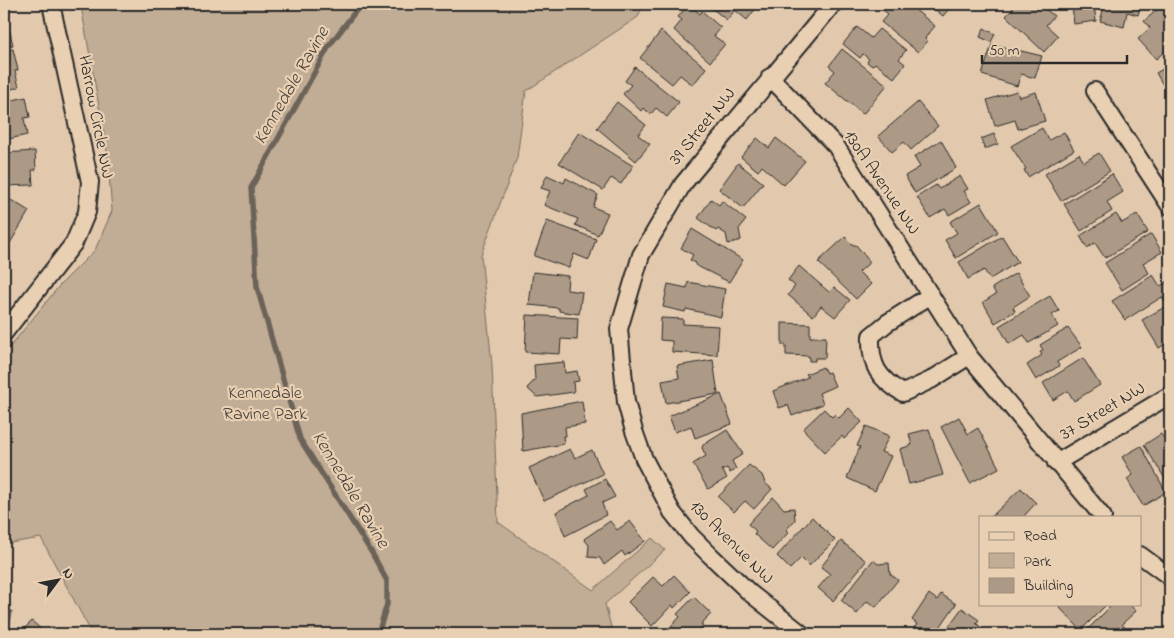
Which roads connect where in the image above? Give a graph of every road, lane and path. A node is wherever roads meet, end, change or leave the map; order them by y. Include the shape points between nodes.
1 (51, 4) edge
2 (833, 4) edge
3 (770, 77) junction
4 (1095, 91) dead end
5 (1170, 206) edge
6 (630, 293) joint
7 (931, 295) junction
8 (4, 332) edge
9 (970, 356) junction
10 (1170, 395) edge
11 (1056, 463) junction
12 (1102, 516) edge
13 (1142, 556) edge
14 (1170, 577) edge
15 (802, 634) edge

1 - 8 street, Harrow Circle NW via 88,167 90,197 82,228 74,243
2 - 3 street, 39 Street NW
3 - 6 street, 39 Street NW via 682,184 641,254
3 - 7 street, 130A Avenue NW via 836,146
4 - 5 street
6 - 15 street, 130 Avenue NW via 619,329 626,402 657,486 690,536 750,593
7 - 9 street, 130A Avenue NW
7 - 9 street via 871,336 870,356 886,383 903,393 932,380
9 - 11 street, 130A Avenue NW
10 - 11 street, 37 Street NW
11 - 12 street, 130A Avenue NW
13 - 14 street

